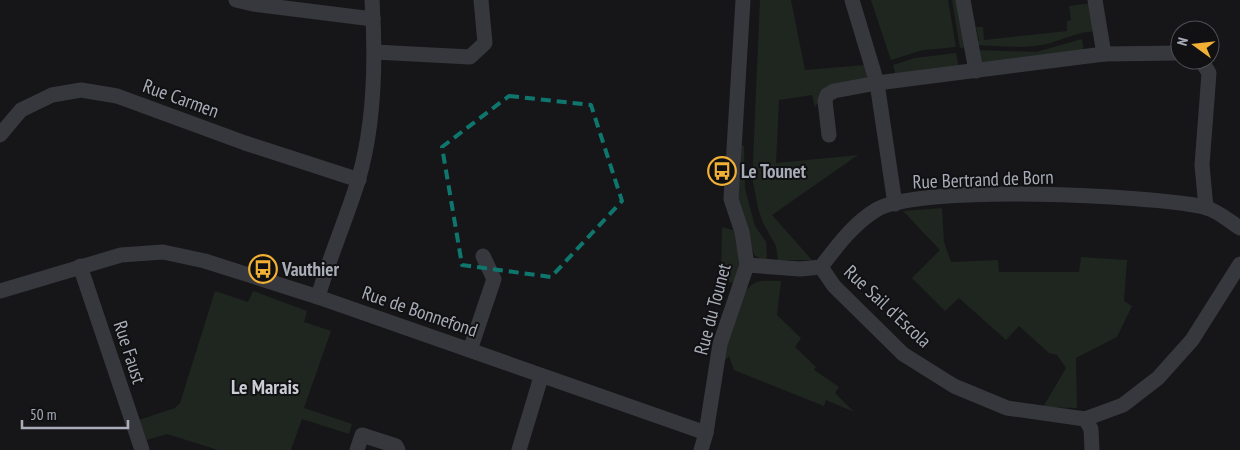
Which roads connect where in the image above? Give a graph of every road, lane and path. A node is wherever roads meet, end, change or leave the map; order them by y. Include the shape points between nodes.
1 (236, 0) edge
2 (372, 0) edge
3 (481, 0) edge
4 (742, 0) edge
5 (852, 0) edge
6 (963, 0) edge
7 (1095, 0) edge
8 (373, 19) junction
9 (375, 52) junction
10 (1170, 53) edge
11 (1104, 54) junction
12 (1207, 70) edge
13 (976, 71) junction
14 (877, 83) junction
15 (0, 135) edge
16 (829, 135) dead end
17 (358, 180) junction
18 (895, 204) junction
19 (1206, 208) junction
20 (1240, 228) edge
21 (483, 256) dead end
22 (1240, 264) edge
23 (747, 265) junction
24 (80, 266) junction
25 (821, 267) junction
26 (0, 291) edge
27 (318, 297) junction
28 (470, 350) junction
29 (542, 377) junction
30 (1086, 419) junction
31 (706, 433) junction
32 (142, 450) edge
33 (357, 450) edge
34 (398, 450) edge
35 (519, 450) edge
36 (701, 450) edge
37 (1092, 450) edge

1 - 8 street
2 - 8 street
3 - 9 street via 485,43 470,57
4 - 23 street, Rue du Tounet via 732,199
5 - 14 street
6 - 13 street
7 - 11 street
8 - 9 street
9 - 17 street via 368,138
10 - 11 street
11 - 13 street
12 - 19 street via 1202,165
13 - 14 street
14 - 16 street via 827,95
14 - 18 street
15 - 17 street, Rue Carmen via 21,110 52,95 81,90 117,96
17 - 27 street
18 - 19 street, Rue Bertrand de Born via 944,196 1013,195 1095,197
18 - 25 street, Rue Bertrand de Born via 877,209 848,232
19 - 20 street, Rue Bertrand de Born
21 - 28 street via 494,279
22 - 30 street, Rue Sail d'Escola via 1192,340 1158,378 1123,406
23 - 25 street via 800,269
23 - 31 street, Rue du Tounet via 720,344
24 - 26 street, Rue de Bonnefond
24 - 27 street, Rue de Bonnefond via 121,255 163,252 205,261
24 - 32 street, Rue Faust
25 - 30 street, Rue Sail d'Escola via 834,286 903,354 954,386 1007,408
27 - 28 street, Rue de Bonnefond
28 - 29 street, Rue de Bonnefond
29 - 31 street, Rue de Bonnefond
29 - 35 street
30 - 37 street via 1091,429
31 - 36 street, Rue du Tounet
33 - 34 street via 362,435 396,446

